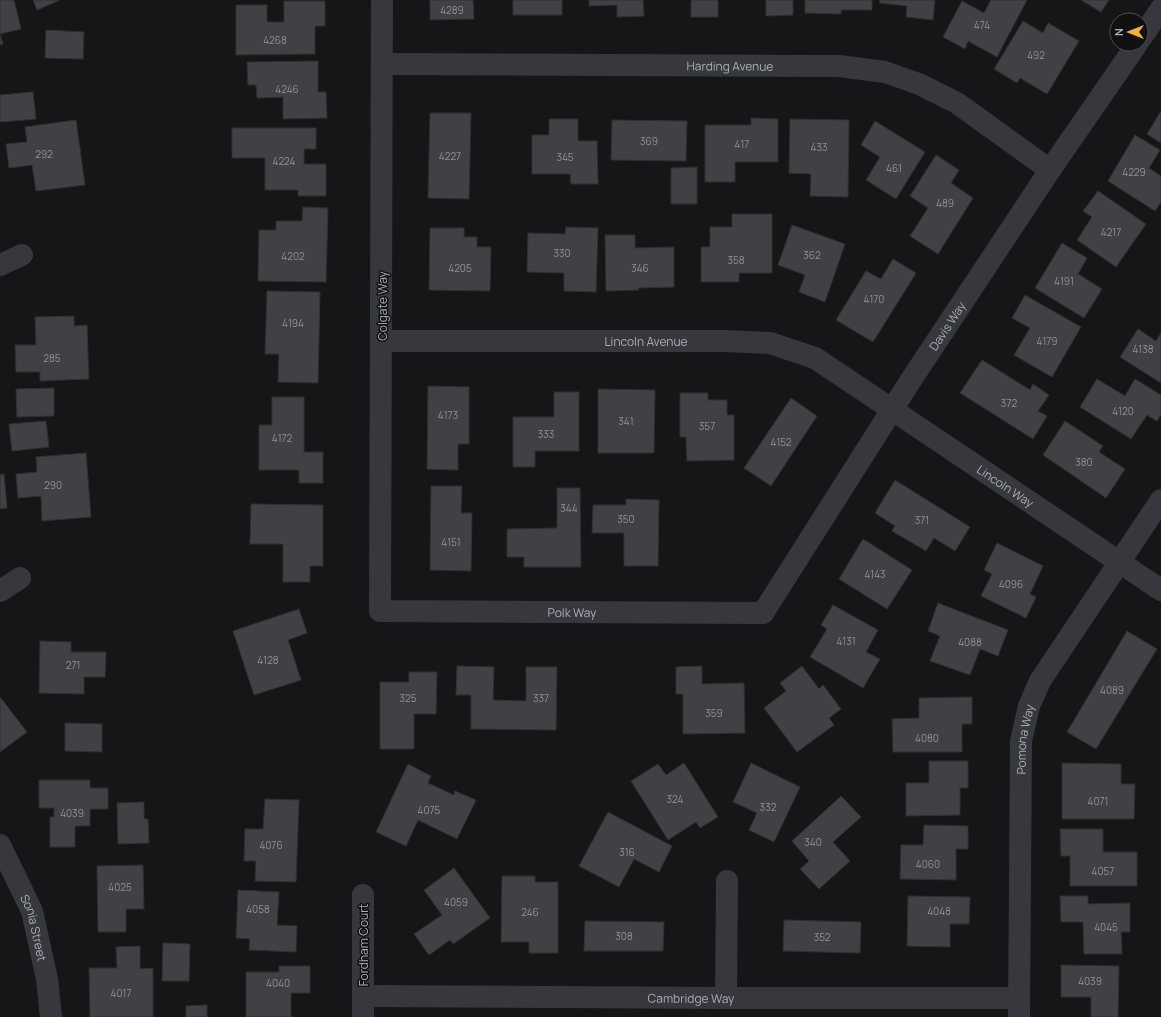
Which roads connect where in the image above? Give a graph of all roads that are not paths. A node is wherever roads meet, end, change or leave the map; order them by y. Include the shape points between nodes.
1 (382, 0) edge
2 (1161, 9) edge
3 (1149, 26) edge
4 (1131, 52) edge
5 (382, 64) junction
6 (1050, 170) junction
7 (22, 255) dead end
8 (0, 265) edge
9 (382, 341) junction
10 (892, 410) junction
11 (1161, 500) edge
12 (1120, 562) junction
13 (20, 578) dead end
14 (1161, 590) edge
15 (0, 591) edge
16 (380, 611) joint
17 (763, 613) joint
18 (0, 845) edge
19 (727, 881) dead end
20 (364, 895) dead end
21 (726, 998) junction
22 (363, 1006) edge
23 (1019, 1007) edge
24 (51, 1017) edge

1 - 5 street, Colgate Way
2 - 3 street
4 - 6 street, Davis Way
5 - 6 street, Harding Avenue via 839,66 885,72 919,84 957,103
5 - 9 street, Colgate Way
6 - 10 street, Davis Way
7 - 8 street
9 - 10 street, Lincoln Avenue via 770,343 815,358
9 - 16 street, Colgate Way
10 - 12 street, Lincoln Way
10 - 17 street, Davis Way
11 - 12 street, Pomona Way
12 - 14 street
12 - 23 street, Pomona Way via 1040,681 1029,706 1022,734
13 - 15 street
16 - 17 street, Polk Way
18 - 24 street, Sonia Street via 32,911 47,979
19 - 21 street
20 - 22 street, Fordham Court
21 - 22 street, Cambridge Way
21 - 23 street, Cambridge Way

